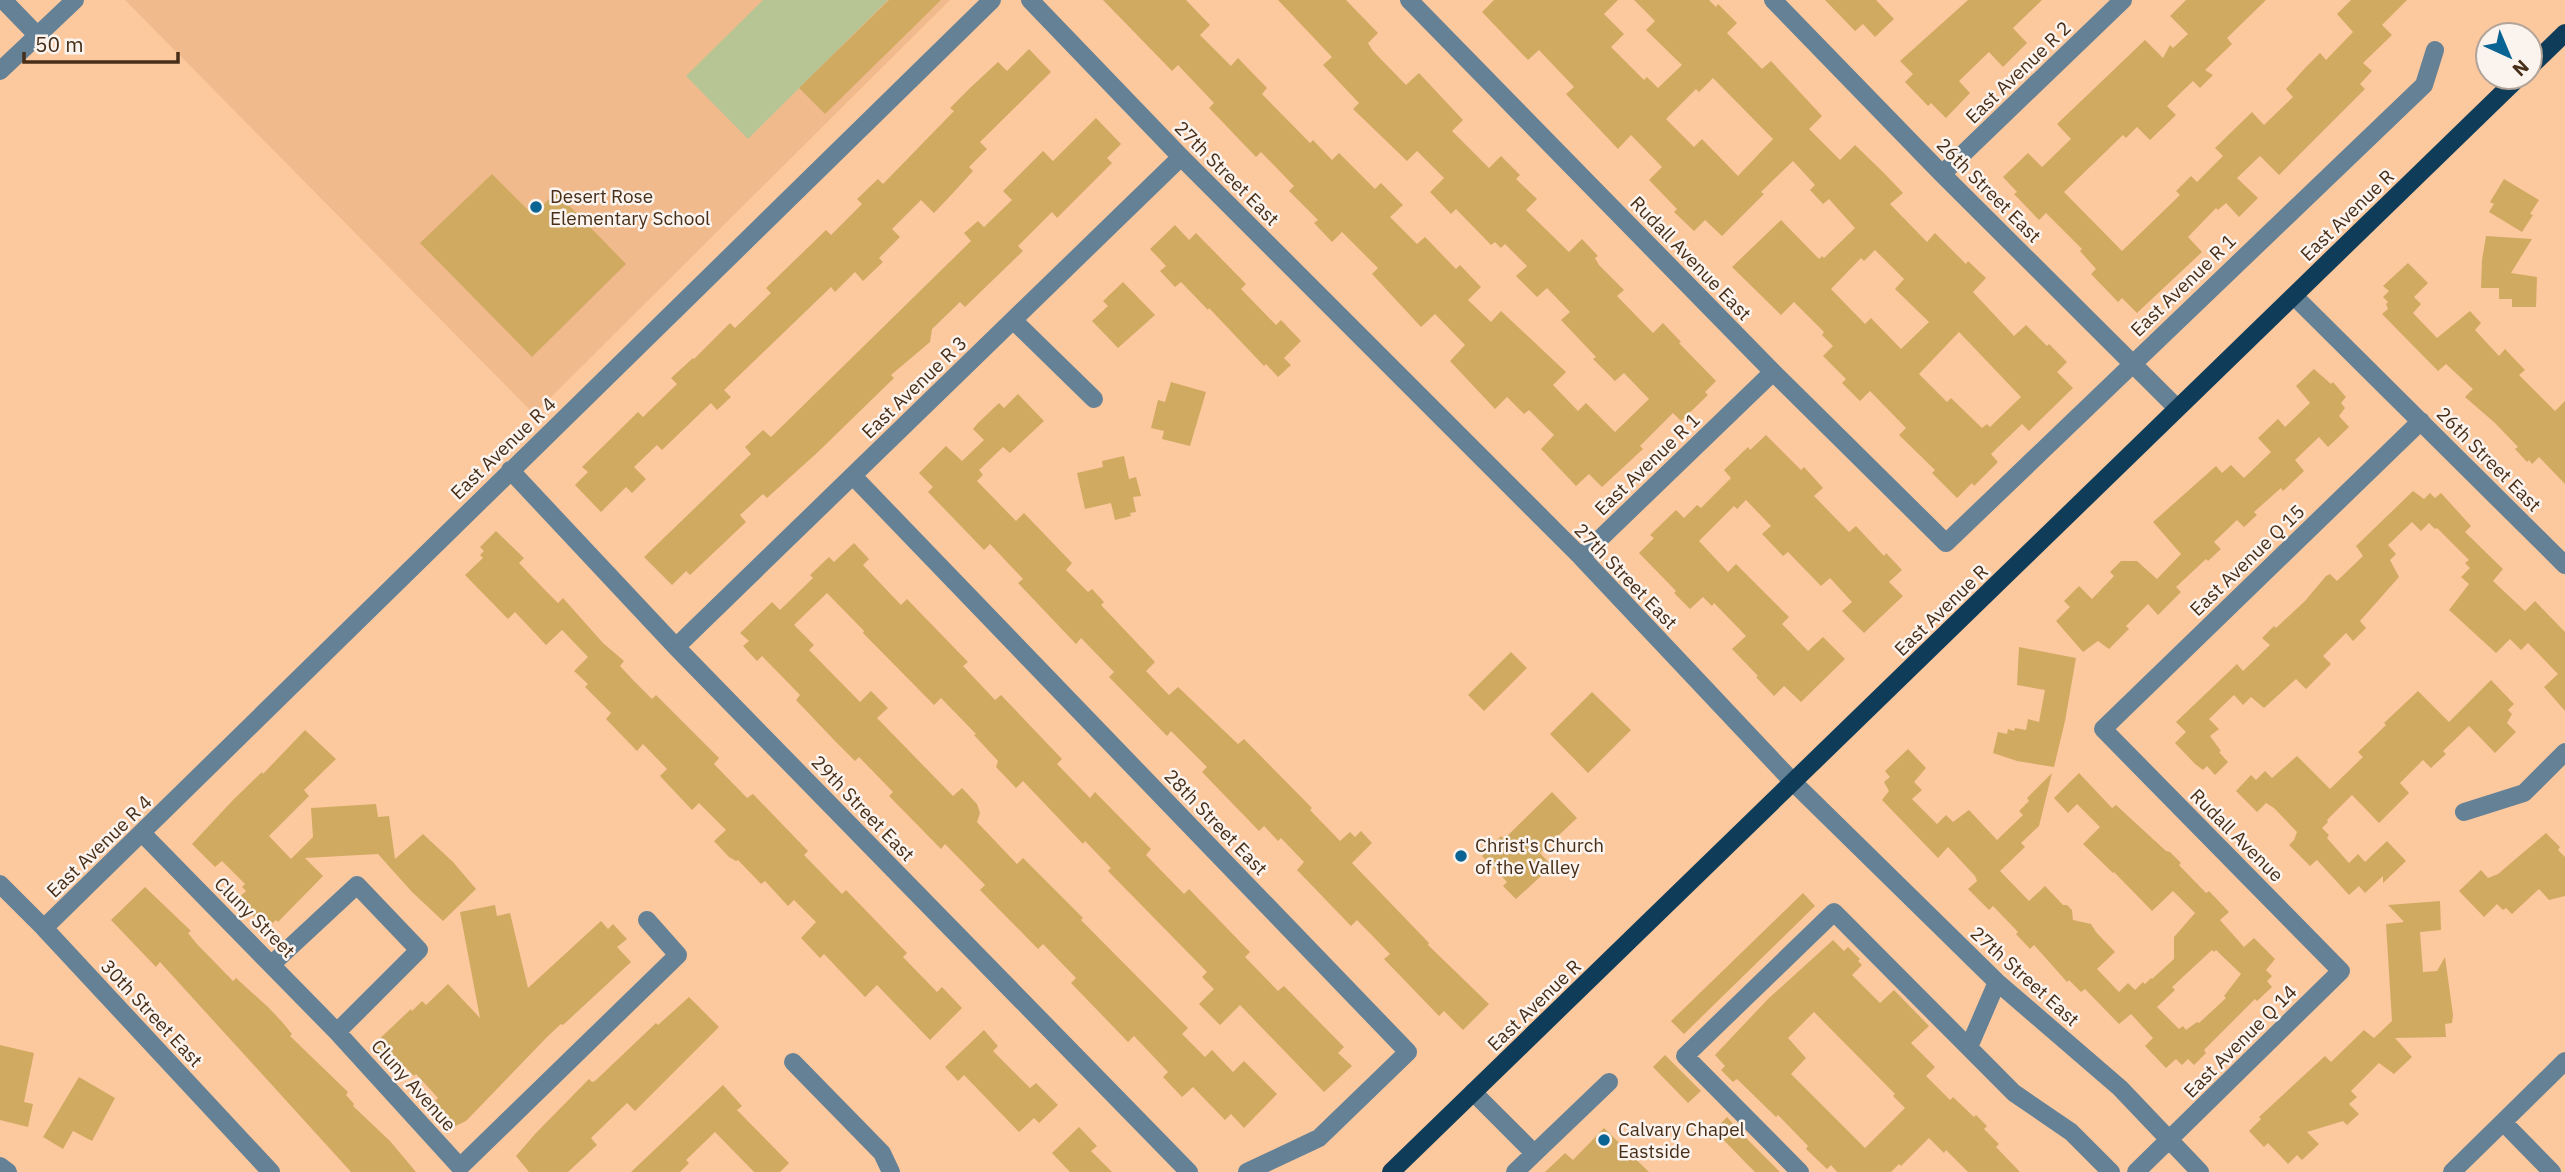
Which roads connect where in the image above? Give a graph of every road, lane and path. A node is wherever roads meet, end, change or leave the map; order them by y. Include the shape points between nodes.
1 (3, 0) edge
2 (75, 0) edge
3 (992, 0) edge
4 (1030, 0) edge
5 (1409, 0) edge
6 (1773, 0) edge
7 (2123, 0) edge
8 (2565, 33) edge
9 (38, 36) junction
10 (2435, 50) dead end
11 (2544, 53) edge
12 (0, 71) edge
13 (2505, 91) edge
14 (1181, 157) junction
15 (1942, 174) junction
16 (2294, 296) junction
17 (1013, 320) junction
18 (2132, 362) junction
19 (1773, 372) junction
20 (1094, 399) dead end
21 (2177, 408) junction
22 (2421, 421) junction
23 (510, 470) junction
24 (853, 476) junction
25 (1946, 543) joint
26 (1581, 558) junction
27 (2565, 565) edge
28 (676, 647) junction
29 (2103, 729) joint
30 (2565, 752) edge
31 (1794, 783) junction
32 (2464, 812) dead end
33 (142, 833) junction
34 (0, 884) edge
35 (647, 920) dead end
36 (44, 928) junction
37 (272, 964) junction
38 (2341, 971) joint
39 (1997, 982) junction
40 (337, 1032) junction
41 (1969, 1048) junction
42 (2565, 1061) edge
43 (793, 1062) dead end
44 (1609, 1082) dead end
45 (1473, 1092) junction
46 (2502, 1122) junction
47 (2169, 1141) junction
48 (1534, 1153) junction
49 (0, 1165) edge
50 (8, 1172) edge
51 (271, 1172) edge
52 (891, 1172) edge
53 (1189, 1172) edge
54 (1247, 1172) edge
55 (1391, 1172) edge
56 (1515, 1172) edge
57 (1800, 1172) edge
58 (2111, 1172) edge
59 (2136, 1172) edge
60 (2200, 1172) edge
61 (2452, 1172) edge
62 (2552, 1172) edge

1 - 9 street
2 - 9 street
3 - 23 street, East Avenue R 4
4 - 14 street, 27th Street East
5 - 19 street, Rudall Avenue East
6 - 15 street, 26th Street East
7 - 15 street, East Avenue R 2
8 - 11 main road
9 - 12 street
10 - 18 street, East Avenue R 1 via 2424,85
13 - 16 main road, East Avenue R
14 - 17 street, East Avenue R 3
14 - 26 street, 27th Street East
15 - 18 street, 26th Street East
16 - 21 main road, East Avenue R
16 - 22 street, 26th Street East
17 - 20 street
17 - 24 street, East Avenue R 3
18 - 21 street, 26th Street East
18 - 25 street, East Avenue R 1
19 - 25 street, Rudall Avenue East
19 - 26 street, East Avenue R 1
21 - 31 main road, East Avenue R
22 - 27 street, 26th Street East
22 - 29 street, East Avenue Q 15
23 - 28 street, 29th Street East
23 - 33 street, East Avenue R 4
24 - 28 street, East Avenue R 3
24 - 54 street, 28th Street East via 1408,1052 1319,1138
26 - 31 street, 27th Street East
28 - 53 street, 29th Street East
29 - 38 street, Rudall Avenue
30 - 32 street via 2524,793
31 - 39 street, 27th Street East
31 - 45 main road, East Avenue R
33 - 36 street, East Avenue R 4
33 - 37 street, Cluny Street
34 - 36 street, 30th Street East
35 - 40 street, Cluny Avenue via 678,955 460,1167
36 - 51 street, 30th Street East
37 - 40 street, Cluny Street
37 - 40 street via 357,885 401,931 419,950
38 - 47 street, East Avenue Q 14
39 - 41 street
39 - 47 street, 27th Street East via 2120,1088
41 - 57 street via 1834,912 1685,1056
41 - 58 street via 2014,1093 2070,1132
42 - 46 street
43 - 52 street via 881,1153
44 - 48 street
45 - 48 street
45 - 55 main road, East Avenue R
46 - 61 street
46 - 62 street
47 - 59 street, East Avenue Q 14
47 - 60 street, 27th Street East
48 - 56 street
49 - 50 street

